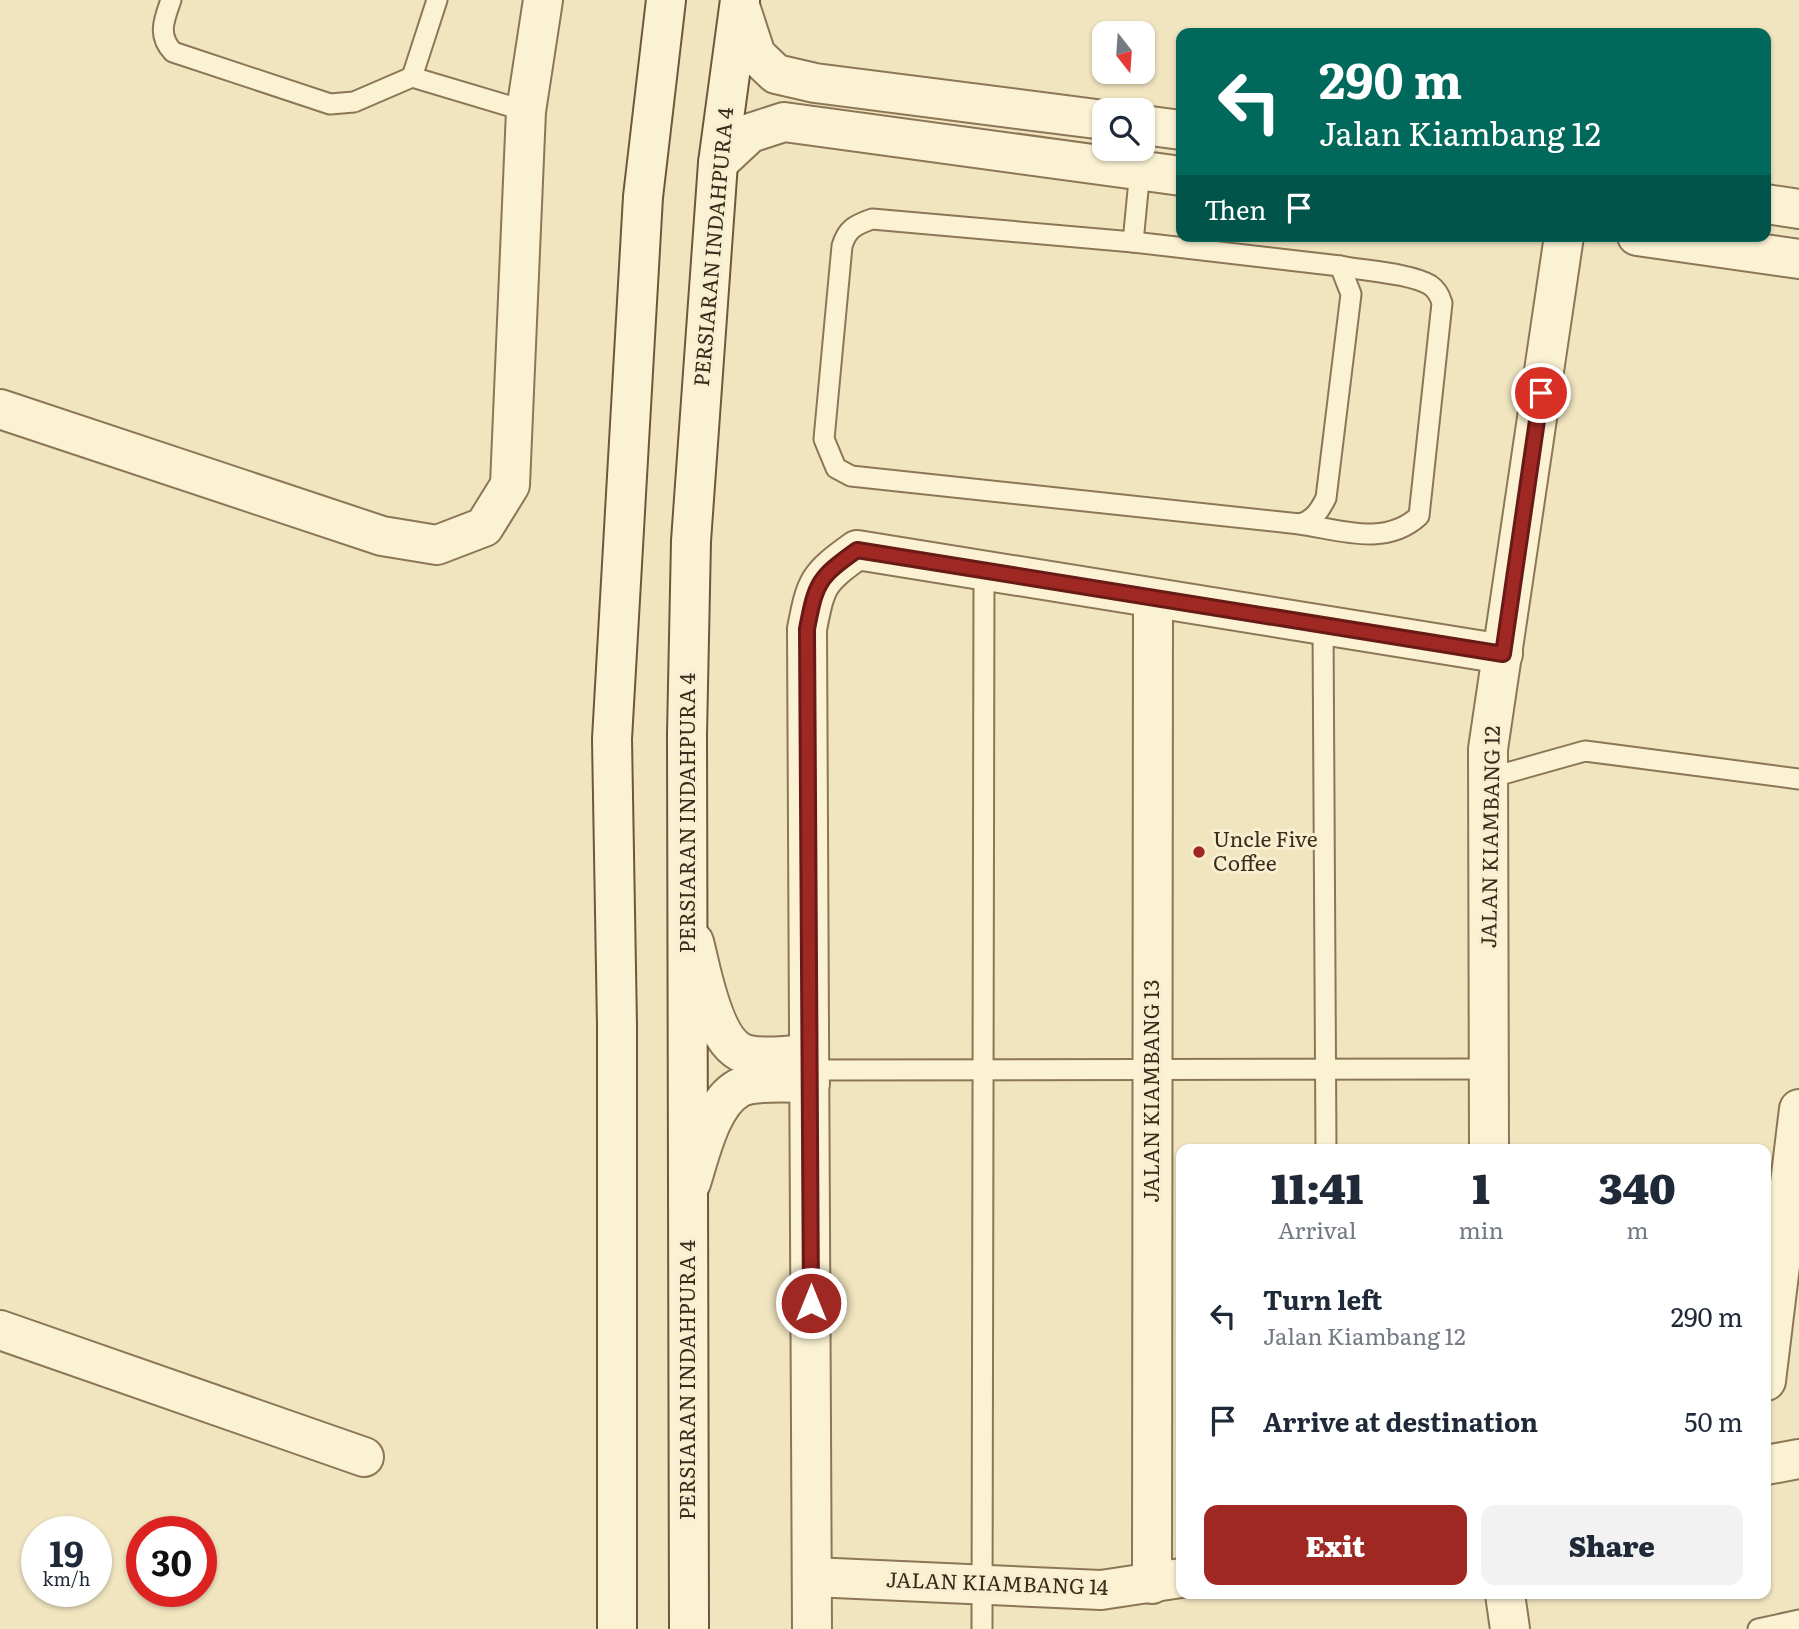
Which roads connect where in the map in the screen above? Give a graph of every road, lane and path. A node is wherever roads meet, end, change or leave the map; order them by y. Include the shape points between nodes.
1 (171, 0) edge
2 (437, 0) edge
3 (543, 0) edge
4 (666, 0) edge
5 (740, 3) edge
6 (412, 77) junction
7 (526, 111) junction
8 (1092, 118) edge
9 (1155, 127) edge
10 (1176, 129) edge
11 (718, 163) junction
12 (1140, 170) junction
13 (1176, 175) edge
14 (1771, 205) edge
15 (1799, 209) edge
16 (1133, 242) junction
17 (1563, 242) edge
18 (1678, 242) edge
19 (1799, 260) edge
20 (1340, 267) junction
21 (0, 409) edge
22 (1300, 524) junction
23 (984, 571) junction
24 (1153, 598) junction
25 (1323, 625) junction
26 (1503, 654) junction
27 (1489, 778) junction
28 (1799, 779) edge
29 (688, 916) junction
30 (810, 1069) junction
31 (1152, 1069) junction
32 (1326, 1069) junction
33 (1488, 1069) junction
34 (982, 1070) junction
35 (1799, 1109) edge
36 (1326, 1144) edge
37 (1489, 1144) edge
38 (688, 1193) junction
39 (0, 1330) edge
40 (1771, 1340) edge
41 (364, 1457) dead end
42 (1799, 1459) edge
43 (1771, 1464) edge
44 (812, 1577) junction
45 (1167, 1581) edge
46 (982, 1584) junction
47 (1506, 1599) edge
48 (1799, 1620) edge
49 (617, 1629) edge
50 (688, 1629) edge
51 (812, 1629) edge
52 (982, 1629) edge
53 (1510, 1629) edge
54 (1758, 1629) edge

1 - 6 lane via 162,27 163,39 173,52 330,104 354,102
2 - 6 lane
3 - 7 street
4 - 49 street via 643,197 612,739
5 - 8 street via 756,55 776,74
5 - 11 street, PERSIARAN INDAHPURA 4
6 - 7 lane
7 - 21 street via 510,485 484,527 437,545 382,536
9 - 10 street
11 - 12 street via 750,133 784,122
11 - 29 street, PERSIARAN INDAHPURA 4 via 691,541
12 - 13 street
12 - 16 lane
14 - 15 street
16 - 20 lane
16 - 22 lane via 872,219 856,224 846,233 842,246 824,439 836,468 851,476
17 - 26 street, JALAN KIAMBANG 12
18 - 19 street
20 - 22 lane via 1351,293 1326,498 1315,516
20 - 22 lane via 1418,280 1432,286 1442,303 1419,516 1400,530 1375,536
23 - 24 street
23 - 30 street via 857,550 832,568 814,590 807,629
23 - 34 lane
24 - 25 street
24 - 31 street, JALAN KIAMBANG 13
25 - 26 street
25 - 32 lane
26 - 27 street, JALAN KIAMBANG 12 via 1488,749
27 - 28 lane via 1585,751
27 - 33 street, JALAN KIAMBANG 12
29 - 30 street via 712,1009 727,1040 749,1055
29 - 38 street, PERSIARAN INDAHPURA 4
30 - 34 lane
30 - 38 street via 748,1085 730,1095 712,1119
30 - 44 street
31 - 32 lane
31 - 34 lane
31 - 45 street, JALAN KIAMBANG 13
32 - 33 lane
32 - 36 lane
33 - 37 street, JALAN KIAMBANG 12
34 - 46 lane
35 - 40 street
38 - 50 street, PERSIARAN INDAHPURA 4
39 - 41 street
42 - 43 street
44 - 46 street, JALAN KIAMBANG 14
44 - 51 street
45 - 46 street, JALAN KIAMBANG 14 via 1101,1590
46 - 52 lane
47 - 53 street
48 - 54 lane

